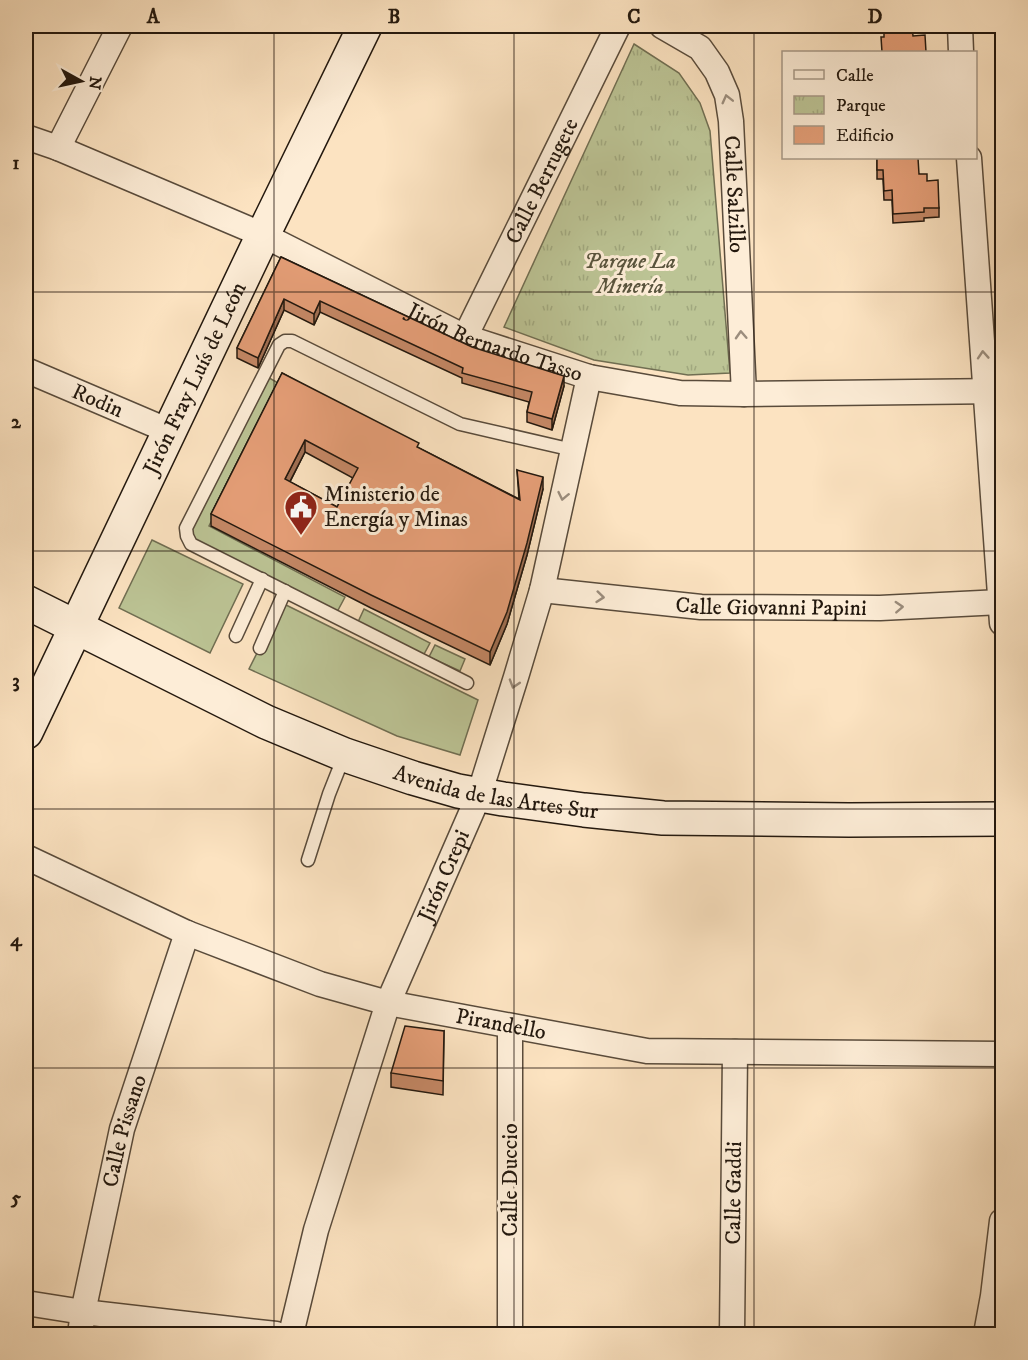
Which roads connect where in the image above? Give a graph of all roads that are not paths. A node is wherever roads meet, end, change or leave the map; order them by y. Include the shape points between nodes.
1 (120, 26) edge
2 (364, 26) edge
3 (618, 26) edge
4 (662, 26) edge
5 (960, 26) edge
6 (962, 51) edge
7 (26, 137) edge
8 (58, 148) junction
9 (969, 159) edge
10 (263, 236) junction
11 (465, 337) junction
12 (26, 370) edge
13 (589, 377) junction
14 (994, 391) edge
15 (744, 394) junction
16 (169, 431) junction
17 (573, 450) junction
18 (262, 579) junction
19 (542, 590) junction
20 (285, 591) junction
21 (26, 602) edge
22 (1002, 613) edge
23 (76, 627) junction
24 (236, 636) dead end
25 (260, 648) dead end
26 (467, 683) dead end
27 (26, 732) edge
28 (345, 755) junction
29 (479, 795) junction
30 (1002, 819) edge
31 (26, 857) edge
32 (308, 860) dead end
33 (187, 933) junction
34 (388, 1003) junction
35 (510, 1026) junction
36 (735, 1052) junction
37 (1002, 1054) edge
38 (1002, 1221) edge
39 (26, 1303) edge
40 (82, 1323) edge
41 (276, 1335) edge
42 (291, 1335) edge
43 (510, 1335) edge
44 (732, 1335) edge
45 (986, 1335) edge

1 - 8 street
2 - 10 street, Jirón Fray Luís de León
3 - 11 street, Calle Berrugete
15 -> 4 street, Calle Salzillo via 727,95 700,48
5 - 6 street
7 - 8 street, Jirón Bernardo Tasso
8 - 10 street, Jirón Bernardo Tasso
14 -> 9 street
10 - 11 street, Jirón Bernardo Tasso
10 - 16 street, Jirón Fray Luís de León
11 - 13 street, Jirón Bernardo Tasso
12 - 16 street, Rodin
13 - 15 street, Jirón Bernardo Tasso via 680,393
13 - 17 street, Jirón Crepi
14 - 15 street, Jirón Bernardo Tasso
14 - 22 street
16 - 23 street, Jirón Fray Luís de León
17 - 18 lane via 460,424 285,341 279,345 186,528 191,544
17 -> 19 street, Jirón Crepi
18 - 20 lane
18 - 24 lane
19 -> 22 street, Calle Giovanni Papini via 701,607
19 -> 29 street, Jirón Crepi
20 - 25 lane
20 - 26 lane
21 - 23 street, Avenida de las Artes Sur
23 - 27 street, Jirón Fray Luís de León
23 - 28 street, Avenida de las Artes Sur via 266,722
28 - 29 street, Avenida de las Artes Sur
28 - 32 lane
29 - 30 street, Avenida de las Artes Sur via 663,818
29 - 34 street, Jirón Crepi
31 - 33 street, Pirandello
33 - 34 street, Pirandello via 320,984
33 - 40 street, Calle Pissano via 122,1129
34 - 35 street, Pirandello
34 - 42 street, Jirón Crepi via 316,1230
35 - 36 street, Pirandello via 647,1051
35 - 43 street, Calle Duccio
36 - 37 street, Pirandello
36 - 44 street, Calle Gaddi
38 - 45 street
39 - 40 street
40 - 41 street

